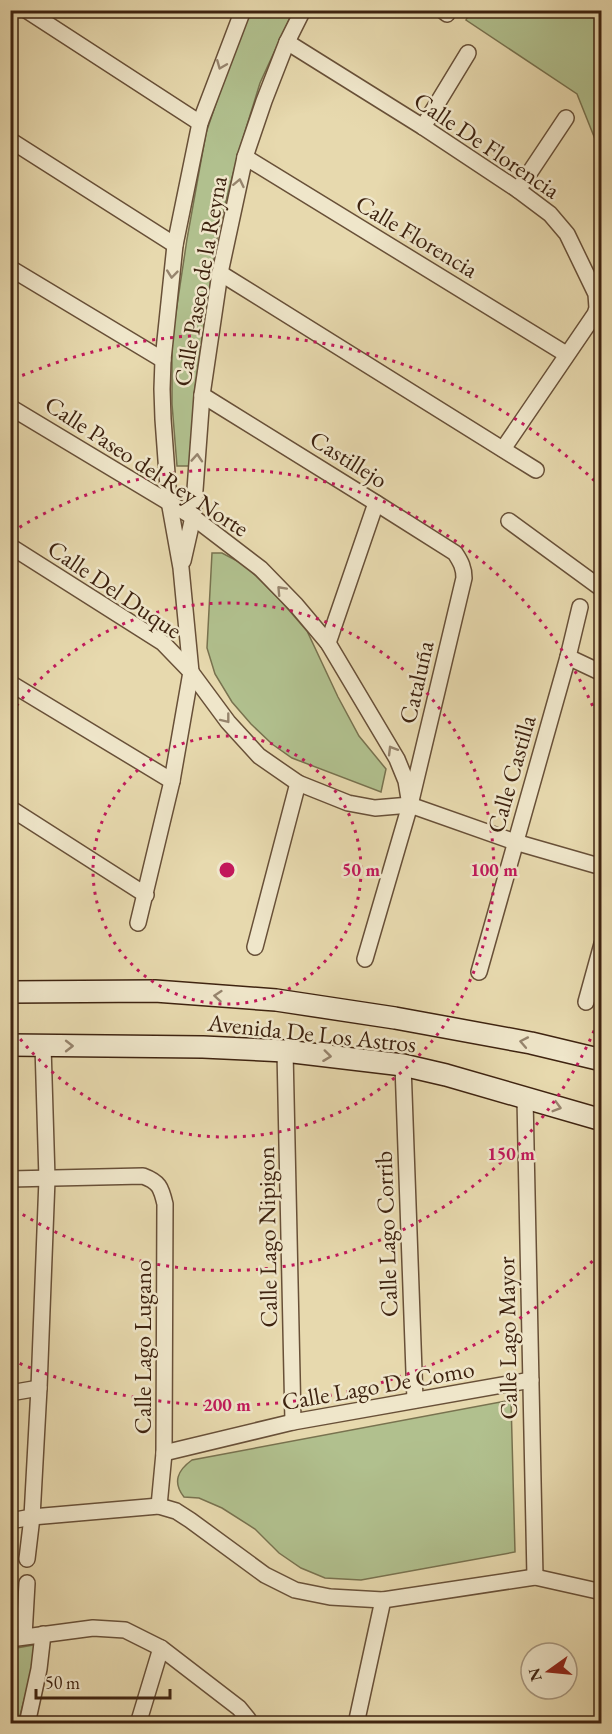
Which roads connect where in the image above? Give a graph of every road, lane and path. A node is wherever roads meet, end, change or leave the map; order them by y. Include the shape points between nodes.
1 (26, 10) edge
2 (303, 10) edge
3 (239, 12) edge
4 (287, 42) junction
5 (468, 53) dead end
6 (567, 118) dead end
7 (200, 123) junction
8 (423, 127) junction
9 (10, 140) edge
10 (245, 157) junction
11 (518, 190) junction
12 (175, 245) junction
13 (10, 268) edge
14 (220, 273) junction
15 (566, 354) junction
16 (163, 360) junction
17 (202, 395) junction
18 (10, 406) edge
19 (502, 449) junction
20 (536, 470) dead end
21 (169, 501) junction
22 (376, 502) junction
23 (193, 517) junction
24 (509, 521) dead end
25 (10, 546) edge
26 (181, 568) junction
27 (464, 569) joint
28 (602, 589) edge
29 (580, 607) dead end
30 (328, 643) junction
31 (568, 657) junction
32 (191, 672) junction
33 (602, 673) edge
34 (10, 683) edge
35 (172, 781) junction
36 (298, 783) junction
37 (410, 805) junction
38 (10, 808) edge
39 (515, 842) junction
40 (602, 867) edge
41 (146, 895) junction
42 (138, 923) dead end
43 (255, 947) dead end
44 (601, 950) edge
45 (365, 959) dead end
46 (479, 972) dead end
47 (10, 992) edge
48 (586, 1002) dead end
49 (10, 1046) edge
50 (43, 1046) junction
51 (285, 1051) junction
52 (602, 1060) edge
53 (403, 1065) junction
54 (525, 1098) junction
55 (602, 1120) edge
56 (10, 1179) edge
57 (47, 1179) junction
58 (531, 1380) junction
59 (39, 1388) junction
60 (10, 1394) edge
61 (415, 1400) junction
62 (293, 1422) junction
63 (165, 1453) junction
64 (159, 1506) junction
65 (32, 1517) junction
66 (10, 1521) edge
67 (27, 1559) dead end
68 (535, 1576) junction
69 (27, 1583) dead end
70 (602, 1592) edge
71 (383, 1600) junction
72 (44, 1634) junction
73 (17, 1638) edge
74 (161, 1648) junction
75 (27, 1724) edge
76 (138, 1724) edge
77 (249, 1724) edge
78 (356, 1724) edge

1 - 7 street
2 - 4 street, Calle Paseo de la Reyna
3 -> 7 street, Calle Paseo de la Reyna
4 - 8 street, Calle De Florencia
4 - 10 street, Calle Paseo de la Reyna
5 - 8 street
6 - 11 street
7 - 12 street, Calle Paseo de la Reyna
8 - 11 street, Calle De Florencia
9 - 12 street
14 -> 10 street, Calle Paseo de la Reyna
10 - 15 street, Calle Florencia
11 - 15 street, Calle De Florencia via 559,223 596,294 595,314
12 -> 16 street, Calle Paseo de la Reyna
13 - 16 street
14 - 17 street, Calle Paseo de la Reyna
14 - 19 street
15 - 19 street, Calle De Florencia
16 - 21 street, Calle Paseo de la Reyna
17 - 22 street, Castillejo
23 -> 17 street, Calle Paseo de la Reyna
18 - 21 street, Calle Paseo del Rey Norte
19 - 20 street
21 - 23 street, Calle Paseo del Rey Norte
21 - 26 street, Calle Paseo de la Reyna
22 - 27 street, Castillejo via 455,554
22 - 30 street
23 - 26 street, Calle Paseo de la Reyna
30 -> 23 street, Calle Paseo del Rey Norte via 261,569
24 - 28 street
25 - 32 street, Calle Del Duque via 163,643
26 - 32 street, Calle Paseo de la Reyna
27 - 37 street, Cataluña
29 - 31 street, Calle Castilla
37 -> 30 street, Calle Paseo del Rey Norte via 397,759
31 - 33 street
31 - 39 street, Calle Castilla
32 - 35 street, Calle Paseo de la Reyna
32 -> 36 street, Calle Del Duque via 259,756
34 - 35 street
35 - 41 street, Calle Paseo de la Reyna
36 - 37 street, Calle Del Duque via 348,803 375,808
36 - 43 street
37 - 39 street
37 - 45 street, Cataluña
38 - 41 street
39 - 40 street
39 - 46 street, Calle Castilla
41 - 42 street, Calle Paseo de la Reyna
44 - 48 street
52 -> 47 main road, Avenida De Los Astros via 531,1043 276,1000 155,991
49 - 50 main road, Avenida De Los Astros
50 -> 51 main road, Avenida De Los Astros
50 - 57 street
51 -> 53 main road, Avenida De Los Astros
51 - 62 street, Calle Lago Nipigon
53 - 54 main road, Avenida De Los Astros
53 - 61 street, Calle Lago Corrib
54 -> 55 main road, Avenida De Los Astros
54 - 58 street, Calle Lago Mayor
56 - 57 street
57 - 59 street
57 - 63 street, Calle Lago Lugano via 143,1176 161,1189 165,1203
58 - 61 street, Calle Lago De Como
58 - 68 street, Calle Lago Mayor
59 - 60 street
59 - 65 street
61 - 62 street, Calle Lago De Como
62 - 63 street, Calle Lago De Como
63 - 64 street, Calle Lago Lugano
64 - 65 street
64 - 71 street via 176,1511 265,1575 295,1590 330,1597
65 - 66 street
65 - 67 street
68 - 70 street
68 - 71 street
69 - 73 street
71 - 78 street
72 - 73 street
72 - 74 street via 93,1628 125,1630
72 - 75 street
74 - 76 street
74 - 77 street via 239,1708

